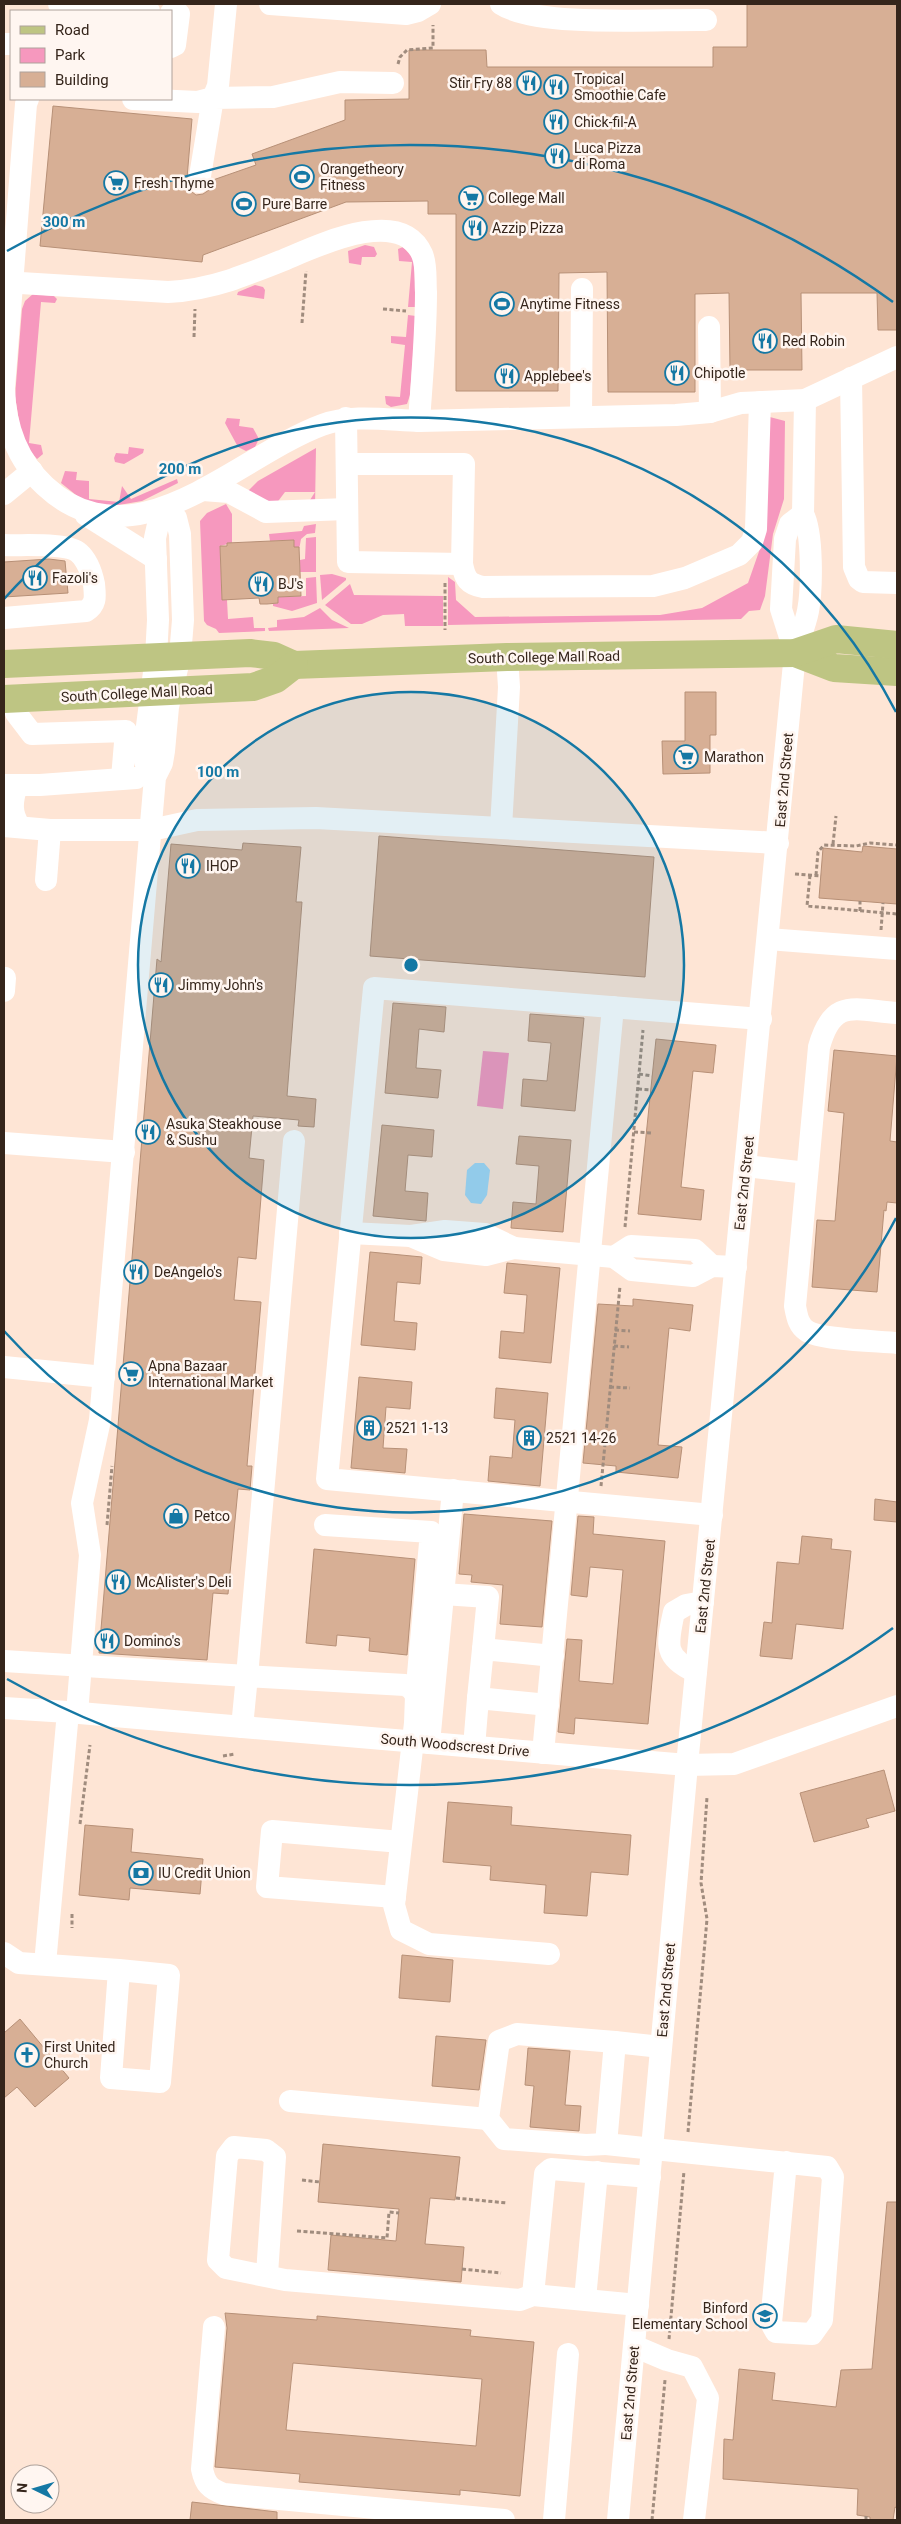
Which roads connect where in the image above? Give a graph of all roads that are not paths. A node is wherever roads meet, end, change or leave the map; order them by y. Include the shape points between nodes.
1 (58, 4) edge
2 (226, 4) edge
3 (270, 4) edge
4 (501, 4) edge
5 (136, 10) edge
6 (432, 12) edge
7 (172, 13) edge
8 (706, 20) dead end
9 (172, 46) edge
10 (393, 83) road end
11 (213, 98) junction
12 (28, 100) edge
13 (155, 100) edge
14 (12, 172) edge
15 (199, 182) dead end
16 (8, 282) edge
17 (582, 289) dead end
18 (709, 327) dead end
19 (897, 357) edge
20 (851, 378) junction
21 (805, 400) junction
22 (760, 402) junction
23 (4, 411) edge
24 (710, 412) junction
25 (581, 417) junction
26 (346, 418) junction
27 (419, 421) junction
28 (20, 464) edge
29 (346, 464) junction
30 (203, 490) junction
31 (4, 494) edge
32 (70, 506) junction
33 (166, 507) junction
34 (347, 509) junction
35 (4, 545) edge
36 (156, 559) junction
37 (462, 564) junction
38 (897, 582) edge
39 (4, 618) edge
40 (897, 645) edge
41 (795, 653) junction
42 (168, 656) junction
43 (507, 657) junction
44 (4, 664) edge
45 (294, 665) junction
46 (896, 670) edge
47 (161, 692) junction
48 (8, 699) edge
49 (155, 777) junction
50 (122, 778) junction
51 (11, 785) edge
52 (12, 826) edge
53 (501, 828) junction
54 (50, 830) junction
55 (151, 830) junction
56 (778, 843) junction
57 (46, 880) dead end
58 (768, 939) junction
59 (897, 949) edge
60 (613, 1007) junction
61 (897, 1014) edge
62 (761, 1019) junction
63 (294, 1141) dead end
64 (4, 1143) edge
65 (124, 1152) junction
66 (746, 1166) junction
67 (807, 1173) junction
68 (350, 1233) junction
69 (590, 1255) junction
70 (736, 1267) junction
71 (897, 1343) edge
72 (4, 1367) edge
73 (104, 1377) junction
74 (453, 1490) junction
75 (568, 1502) junction
76 (712, 1515) junction
77 (325, 1525) dead end
78 (443, 1594) junction
79 (703, 1602) junction
80 (483, 1649) junction
81 (553, 1656) junction
82 (4, 1661) edge
83 (81, 1667) junction
84 (696, 1672) junction
85 (247, 1676) junction
86 (416, 1696) junction
87 (478, 1698) junction
88 (548, 1705) junction
89 (897, 1706) edge
90 (4, 1708) edge
91 (73, 1712) junction
92 (242, 1727) junction
93 (421, 1742) junction
94 (474, 1747) junction
95 (543, 1753) junction
96 (687, 1765) junction
97 (402, 1842) junction
98 (395, 1897) junction
99 (4, 1953) edge
100 (549, 1954) dead end
101 (46, 1964) junction
102 (119, 1970) junction
103 (615, 2042) junction
104 (661, 2047) junction
105 (290, 2101) dead end
106 (488, 2120) junction
107 (606, 2144) junction
108 (652, 2148) junction
109 (786, 2162) junction
110 (597, 2172) junction
111 (650, 2177) junction
112 (267, 2274) junction
113 (533, 2295) junction
114 (586, 2300) junction
115 (638, 2306) junction
116 (214, 2328) dead end
117 (634, 2346) junction
118 (568, 2354) dead end
119 (504, 2520) edge
120 (554, 2520) edge
121 (618, 2520) edge
122 (694, 2520) edge

1 - 5 street
2 - 11 street via 218,86
3 - 6 street via 406,14
4 - 8 street via 528,16 563,19
7 - 9 street via 179,14 175,45
10 - 11 street via 340,82 273,97
11 - 13 street via 198,102
11 - 15 street
12 - 14 street
14 - 16 street
16 - 23 street
16 - 27 street via 192,291 358,232 378,231 405,237 422,254 425,270 426,322
17 - 25 street
18 - 24 street
19 - 20 street
20 - 21 street
20 - 38 street via 854,567 863,582
21 - 22 street
21 - 41 street, East 2nd Street via 803,514 810,539 808,610
22 - 24 street via 741,403
22 - 37 street via 756,528 752,542 739,555 685,578 653,586 483,588 465,578
23 - 28 street
24 - 25 street
25 - 27 street
26 - 27 street
26 - 29 street
26 - 30 street via 281,444
28 - 31 street
28 - 32 street
29 - 34 street
29 - 37 street via 464,464
30 - 33 street
30 - 34 street via 229,492 266,512
32 - 33 street via 106,516 126,516
32 - 36 street
33 - 36 street via 155,538
33 - 42 street via 176,518 180,534 183,620
34 - 37 street via 348,562
35 - 39 street via 66,548 79,553 93,580 96,597 92,607 86,611
36 - 42 street via 158,620
40 - 41 main road, South College Mall Road via 836,639
41 - 43 main road, South College Mall Road
41 - 46 main road, South College Mall Road via 834,668
41 - 56 street, East 2nd Street
42 - 44 main road, South College Mall Road
42 - 45 main road, South College Mall Road via 258,653
42 - 47 street
43 - 45 main road, South College Mall Road
43 - 53 street via 509,687
45 - 47 main road, South College Mall Road via 276,680 260,686
47 - 48 main road, South College Mall Road
47 - 49 street via 144,749 145,762
48 - 50 street via 32,734 126,731
49 - 50 street
49 - 55 street
50 - 51 street
51 - 52 street
52 - 54 street
53 - 55 street via 309,818 197,820
53 - 56 street
54 - 55 street
54 - 57 street
55 - 65 street
56 - 58 street, East 2nd Street
58 - 59 street
58 - 62 street, East 2nd Street
60 - 62 street
60 - 68 street via 374,988
60 - 69 street
61 - 67 street via 853,1009 836,1013 824,1027 819,1047
62 - 66 street, East 2nd Street
63 - 85 street
64 - 65 street
65 - 73 street
66 - 67 street
66 - 70 street, East 2nd Street
67 - 71 street via 795,1306 798,1321 807,1331 819,1336
68 - 69 street via 411,1236 445,1231 484,1234 514,1248
68 - 74 street via 327,1478
69 - 70 street via 617,1268 631,1246 695,1250 712,1266
69 - 75 street
70 - 76 street, East 2nd Street
72 - 73 street
73 - 83 street via 100,1420 82,1503 90,1556
74 - 75 street
74 - 78 street
75 - 76 street
75 - 81 street
76 - 79 street, East 2nd Street
77 - 86 street via 431,1532
78 - 80 street via 488,1597
78 - 93 street
79 - 84 street, East 2nd Street
79 - 84 street via 686,1605 674,1612 669,1635 669,1652 674,1660
80 - 81 street
80 - 87 street
81 - 88 street
82 - 83 street
83 - 85 street
83 - 91 street
84 - 96 street, East 2nd Street
85 - 86 street via 405,1685
85 - 92 street
86 - 93 street
87 - 88 street
87 - 94 street
88 - 95 street
89 - 96 street, South Woodscrest Drive via 734,1764
90 - 91 street, South Woodscrest Drive
91 - 92 street, South Woodscrest Drive
91 - 101 street
92 - 93 street, South Woodscrest Drive
93 - 94 street, South Woodscrest Drive
93 - 97 street
94 - 95 street, South Woodscrest Drive
95 - 96 street, South Woodscrest Drive
96 - 104 street, East 2nd Street
97 - 98 street
97 - 98 street via 272,1832 268,1887
98 - 100 street via 400,1930 429,1944
99 - 101 street via 19,1963
101 - 102 street
102 - 102 street via 111,2078 160,2082 169,1975
103 - 104 street
103 - 106 street via 517,2034 499,2041
103 - 107 street
104 - 108 street, East 2nd Street
105 - 106 street
106 - 107 street via 504,2139
107 - 108 street
108 - 109 street
108 - 111 street, East 2nd Street
109 - 109 street via 827,2167 833,2177 822,2320 812,2334 776,2332 771,2323
110 - 111 street
110 - 113 street via 551,2169 545,2174
110 - 114 street
111 - 115 street, East 2nd Street
112 - 112 street via 226,2268 218,2260 227,2156 234,2147 266,2150 276,2157
112 - 113 street via 285,2280 506,2299 520,2300
113 - 114 street
114 - 115 street
115 - 117 street, East 2nd Street
116 - 119 street via 202,2470 204,2481 212,2489 224,2494
117 - 121 street, East 2nd Street
117 - 122 street via 692,2367 708,2398
118 - 120 street

